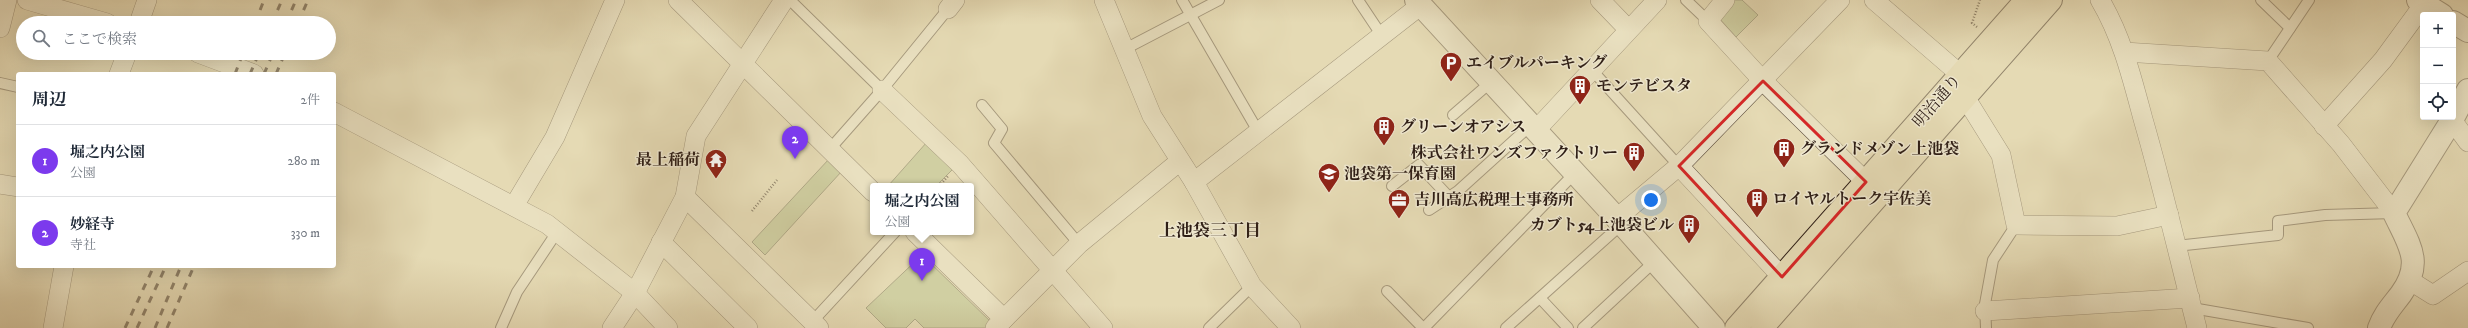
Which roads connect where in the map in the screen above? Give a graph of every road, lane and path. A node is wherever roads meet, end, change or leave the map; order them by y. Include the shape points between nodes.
1 (8, 0) edge
2 (27, 0) edge
3 (147, 0) edge
4 (615, 0) edge
5 (678, 0) edge
6 (784, 0) edge
7 (790, 0) edge
8 (1104, 0) edge
9 (1182, 0) edge
10 (1219, 0) edge
11 (1358, 0) edge
12 (1600, 0) edge
13 (1657, 0) edge
14 (1686, 0) edge
15 (1725, 0) edge
16 (1840, 0) edge
17 (1874, 0) edge
18 (2026, 0) edge
19 (2051, 0) edge
20 (2100, 0) edge
21 (2261, 0) edge
22 (2309, 0) edge
23 (1419, 2) edge
24 (952, 4) edge
25 (2428, 6) edge
26 (83, 16) edge
27 (141, 16) edge
28 (1191, 16) junction
29 (1708, 21) junction
30 (2456, 24) edge
31 (0, 28) edge
32 (2290, 28) junction
33 (1628, 29) junction
34 (2468, 31) edge
35 (1382, 36) junction
36 (1125, 49) junction
37 (2124, 52) junction
38 (125, 60) edge
39 (217, 60) edge
40 (2268, 61) junction
41 (743, 62) junction
42 (1591, 69) junction
43 (120, 72) edge
44 (249, 72) edge
45 (1960, 75) junction
46 (1763, 81) junction
47 (1491, 82) junction
48 (0, 83) edge
49 (16, 87) edge
50 (882, 90) junction
51 (2468, 90) edge
52 (1965, 98) junction
53 (982, 105) dead end
54 (2456, 112) edge
55 (336, 113) edge
56 (1453, 115) dead end
57 (2452, 120) joint
58 (2324, 126) junction
59 (1534, 128) junction
60 (1259, 132) junction
61 (2468, 142) edge
62 (829, 150) junction
63 (1180, 161) junction
64 (1679, 166) junction
65 (1574, 173) junction
66 (777, 180) dead end
67 (1194, 182) junction
68 (1866, 182) junction
69 (0, 184) edge
70 (1392, 186) dead end
71 (16, 187) edge
72 (870, 189) edge
73 (685, 197) junction
74 (1449, 197) junction
75 (514, 206) junction
76 (752, 210) dead end
77 (1429, 210) dead end
78 (2394, 213) junction
79 (2169, 215) junction
80 (1620, 221) junction
81 (2016, 225) junction
82 (557, 232) junction
83 (892, 235) edge
84 (918, 235) edge
85 (661, 242) junction
86 (1079, 244) junction
87 (2176, 246) junction
88 (1655, 261) junction
89 (64, 268) edge
90 (1053, 270) junction
91 (2468, 271) edge
92 (1782, 277) junction
93 (2409, 280) junction
94 (1252, 286) junction
95 (1387, 291) dead end
96 (635, 293) junction
97 (1540, 298) junction
98 (2191, 303) junction
99 (1986, 320) edge
100 (815, 325) edge
101 (1004, 325) edge
102 (53, 328) edge
103 (501, 328) edge
104 (612, 328) edge
105 (668, 328) edge
106 (748, 328) edge
107 (1103, 328) edge
108 (1209, 328) edge
109 (1291, 328) edge
110 (1424, 328) edge
111 (1506, 328) edge
112 (1568, 328) edge
113 (1583, 328) edge
114 (1714, 328) edge
115 (1736, 328) edge
116 (1762, 328) edge
117 (2197, 328) edge
118 (2308, 328) edge
119 (2379, 328) edge

1 - 31 street
2 - 26 street
3 - 27 street
4 - 75 street via 555,137
5 - 41 street
6 - 41 street
7 - 50 lane
8 - 36 street
9 - 28 lane
10 - 28 lane
11 - 35 lane
12 - 33 street
13 - 33 street
14 - 29 lane
15 - 29 street
16 - 46 street
17 - 45 street
18 - 45 main road, 明治通り
19 - 52 main road, 明治通り
20 - 37 street via 2114,24
21 - 32 lane
22 - 32 lane
23 - 35 street
23 - 47 street
24 - 50 lane
25 - 58 street
28 - 36 lane via 1186,16 1154,33 1153,37
28 - 60 lane
29 - 46 street
30 - 34 street
32 - 40 lane
33 - 42 street
35 - 60 street
36 - 63 street via 1152,116
37 - 40 street
37 - 79 street
38 - 43 street
39 - 44 street
40 - 58 street
41 - 62 street
41 - 73 street via 696,136
42 - 59 street
42 - 64 lane
45 - 68 main road, 明治通り
46 - 64 street
46 - 68 street
47 - 56 lane
47 - 59 street
48 - 49 lane
50 - 62 lane
50 - 90 street via 960,164
51 - 54 street
52 - 81 street via 2001,155
52 - 116 main road, 明治通り
53 - 86 lane via 1002,129 994,143
55 - 75 street
57 - 61 street
57 - 78 street
58 - 78 street
59 - 65 street
59 - 74 lane
60 - 67 street
62 - 72 street
63 - 67 street
63 - 86 street
64 - 80 street
64 - 92 street
65 - 80 street
65 - 110 lane
66 - 76 path
67 - 94 street
68 - 92 main road, 明治通り
69 - 71 street
70 - 74 lane via 1419,165
73 - 85 street
73 - 100 street
74 - 77 lane
75 - 82 street
78 - 87 lane via 2324,215 2278,221 2278,236
78 - 93 street via 2412,250 2414,268
79 - 81 street via 2117,226
79 - 87 street
80 - 88 street
80 - 97 lane
81 - 99 lane via 1993,260
82 - 96 street
82 - 103 lane via 517,292
83 - 100 lane
84 - 101 street
85 - 96 street
85 - 106 street
86 - 90 street
87 - 98 street
88 - 113 lane
88 - 114 street
89 - 102 street
90 - 101 street
90 - 107 street
91 - 93 street via 2434,296
92 - 115 main road, 明治通り
93 - 119 street via 2384,314
94 - 108 lane
94 - 109 street
95 - 110 lane
96 - 104 street
96 - 105 street
97 - 111 lane
97 - 112 lane
98 - 99 street
98 - 117 street
98 - 118 lane

